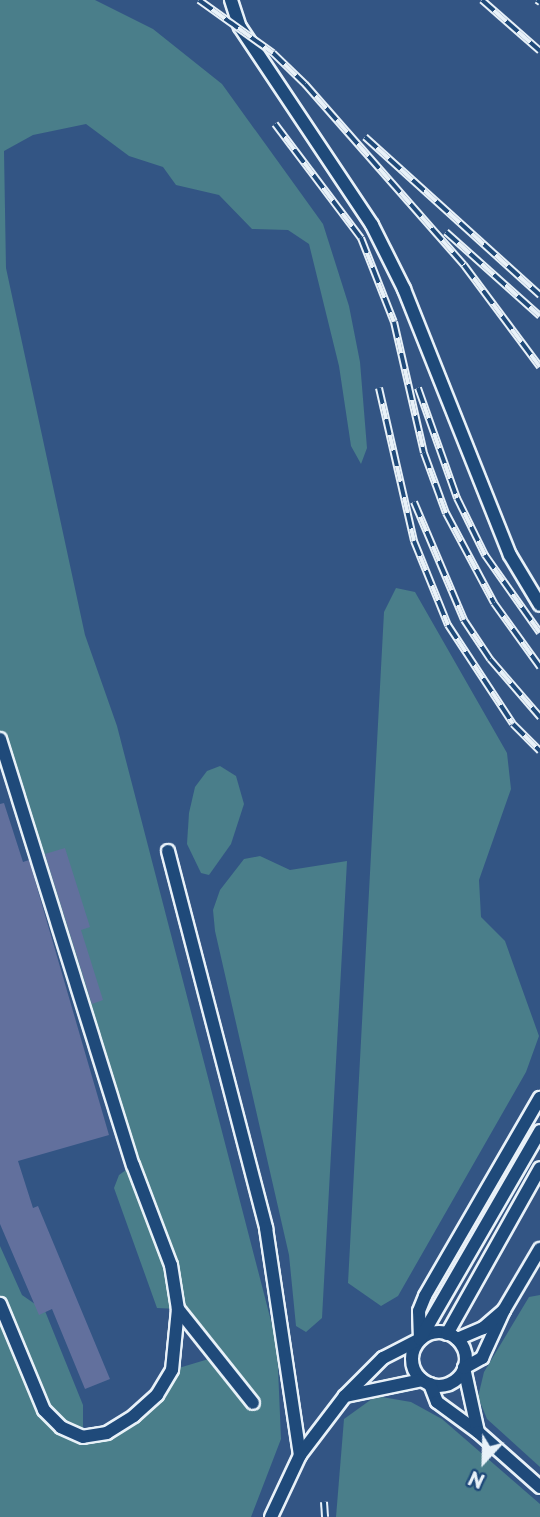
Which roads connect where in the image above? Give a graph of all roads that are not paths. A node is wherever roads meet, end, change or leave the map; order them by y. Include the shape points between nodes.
1 (231, 0) edge
2 (510, 555) junction
3 (540, 588) edge
4 (540, 605) edge
5 (0, 739) edge
6 (168, 851) dead end
7 (540, 1098) edge
8 (540, 1131) edge
9 (540, 1168) edge
10 (540, 1249) edge
11 (0, 1304) edge
12 (178, 1309) junction
13 (504, 1310) junction
14 (452, 1336) junction
15 (420, 1339) junction
16 (464, 1368) junction
17 (426, 1382) junction
18 (345, 1396) junction
19 (253, 1404) dead end
20 (478, 1432) junction
21 (300, 1455) junction
22 (540, 1487) edge
23 (271, 1517) edge

1 - 2 lane via 240,27 372,225 404,289
2 - 3 lane
2 - 4 lane
5 - 12 lane via 133,1165 171,1265
6 - 21 lane via 266,1228
7 - 15 lane via 425,1296 419,1311
8 - 15 lane
9 - 14 lane
10 - 13 lane
11 - 12 lane via 44,1410 61,1427 83,1437 107,1433 157,1395 172,1370
12 - 19 lane
13 - 14 lane via 484,1328
13 - 16 lane via 486,1352 474,1366
14 - 15 lane via 436,1332
14 - 16 lane via 464,1349
15 - 17 lane via 412,1356
15 - 18 lane via 383,1358
16 - 17 lane via 448,1384
16 - 20 lane
17 - 18 lane via 375,1387
17 - 20 lane via 437,1402
18 - 21 lane
20 - 22 lane
21 - 23 lane

